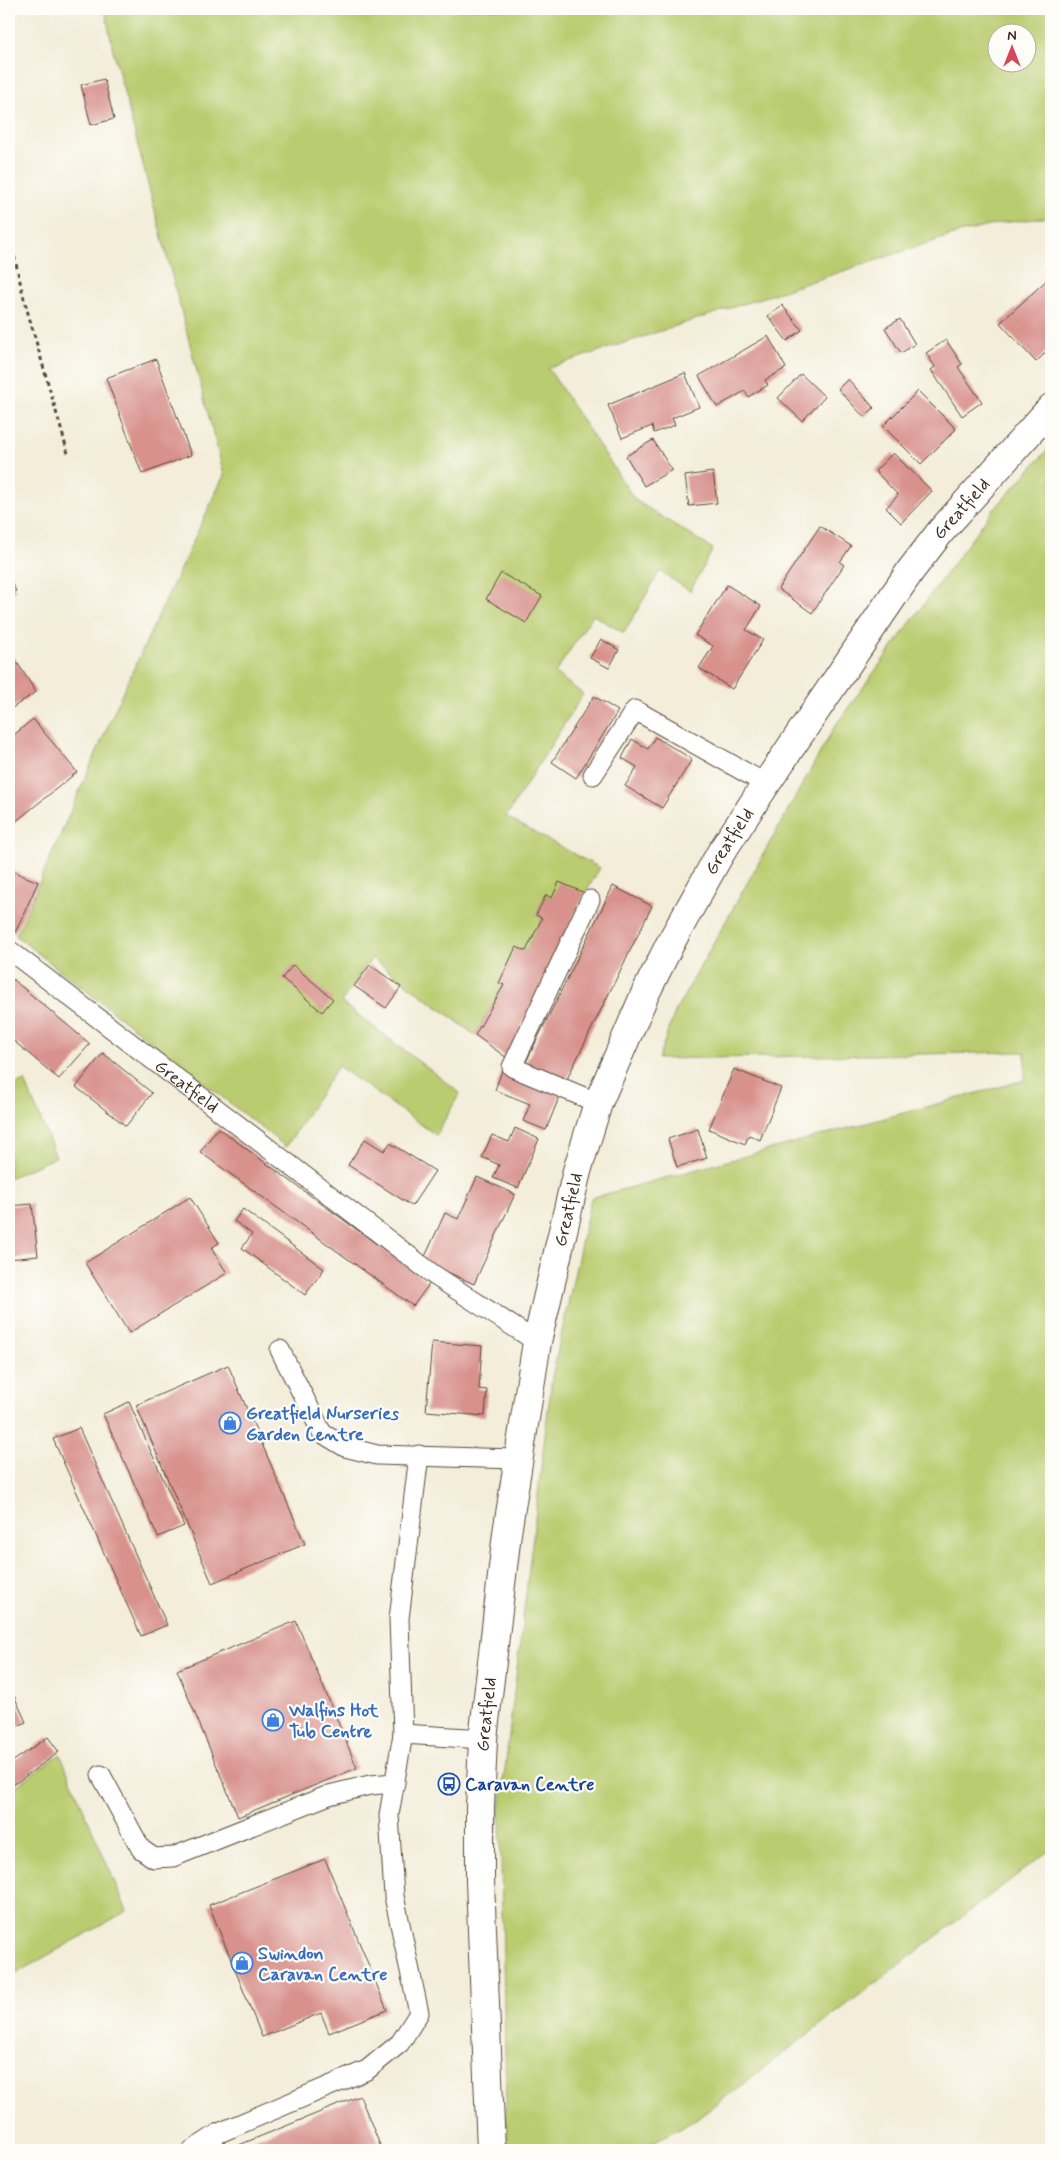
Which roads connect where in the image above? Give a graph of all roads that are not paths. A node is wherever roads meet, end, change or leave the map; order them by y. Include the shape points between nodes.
1 (1051, 408) edge
2 (593, 775) dead end
3 (766, 784) junction
4 (590, 900) dead end
5 (9, 950) edge
6 (598, 1103) junction
7 (536, 1342) junction
8 (280, 1350) dead end
9 (419, 1455) junction
10 (518, 1459) junction
11 (402, 1734) junction
12 (483, 1739) junction
13 (101, 1775) dead end
14 (394, 1783) junction
15 (193, 2150) edge
16 (491, 2150) edge

1 - 3 street, Greatfield via 941,531 911,570
2 - 3 lane via 635,710
3 - 6 street, Greatfield via 720,854 671,942
4 - 6 lane via 512,1067
5 - 7 lane, Greatfield via 434,1275
6 - 7 street, Greatfield via 577,1171
7 - 10 street, Greatfield
8 - 9 lane via 322,1432 345,1447 376,1455
9 - 10 lane
9 - 11 lane via 399,1618
10 - 12 street, Greatfield
11 - 12 lane
11 - 14 lane
12 - 16 street, Greatfield via 480,1881
13 - 14 lane via 141,1849 154,1858 174,1857 329,1794
14 - 15 lane via 389,1815 394,1896 419,2013 400,2044 367,2070 219,2133

